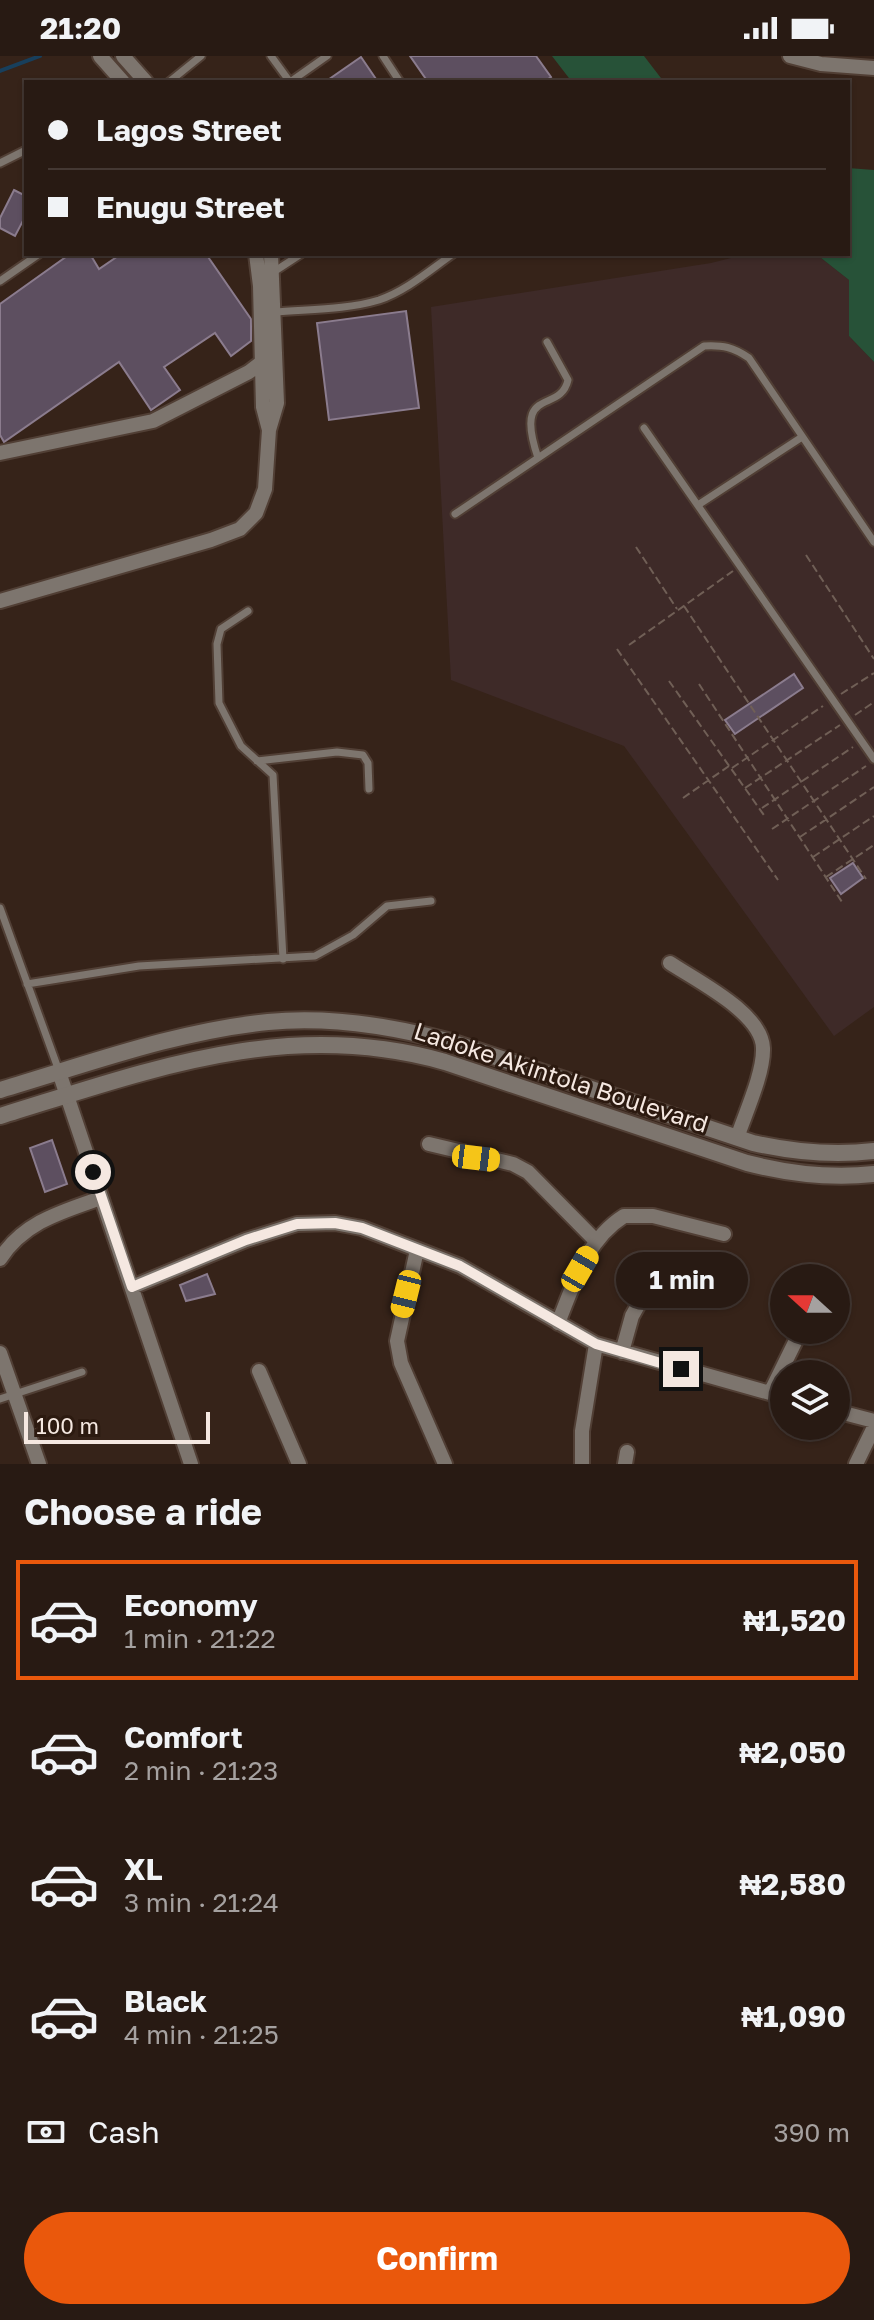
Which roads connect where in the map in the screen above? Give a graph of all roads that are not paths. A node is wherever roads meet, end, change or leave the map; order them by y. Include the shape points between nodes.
1 (100, 56) edge
2 (123, 56) edge
3 (201, 56) edge
4 (271, 56) edge
5 (327, 56) edge
6 (383, 56) edge
7 (790, 56) edge
8 (874, 68) edge
9 (121, 80) edge
10 (144, 80) edge
11 (171, 80) edge
12 (289, 80) edge
13 (293, 80) edge
14 (399, 80) edge
15 (24, 151) edge
16 (0, 163) edge
17 (36, 256) edge
18 (256, 256) edge
19 (271, 256) edge
20 (298, 256) edge
21 (450, 256) edge
22 (272, 273) junction
23 (0, 281) edge
24 (274, 312) junction
25 (547, 342) dead end
26 (275, 352) junction
27 (262, 362) junction
28 (644, 428) dead end
29 (269, 430) junction
30 (802, 437) junction
31 (1, 451) edge
32 (538, 458) junction
33 (698, 505) junction
34 (455, 514) dead end
35 (874, 542) edge
36 (0, 601) edge
37 (248, 611) dead end
38 (874, 760) edge
39 (257, 761) junction
40 (369, 789) dead end
41 (431, 901) dead end
42 (0, 908) edge
43 (283, 959) junction
44 (670, 963) dead end
45 (27, 984) junction
46 (59, 1072) junction
47 (0, 1090) edge
48 (68, 1095) junction
49 (0, 1116) edge
50 (737, 1138) junction
51 (429, 1144) dead end
52 (874, 1151) edge
53 (874, 1174) edge
54 (101, 1198) junction
55 (724, 1234) dead end
56 (596, 1241) junction
57 (417, 1250) junction
58 (0, 1259) edge
59 (132, 1287) junction
60 (641, 1300) dead end
61 (558, 1323) junction
62 (596, 1344) junction
63 (622, 1352) junction
64 (0, 1353) edge
65 (259, 1371) dead end
66 (82, 1372) dead end
67 (770, 1393) edge
68 (7, 1396) edge
69 (850, 1416) edge
70 (874, 1424) edge
71 (39, 1464) edge
72 (191, 1464) edge
73 (299, 1464) edge
74 (445, 1464) edge
75 (582, 1464) edge
76 (856, 1464) edge

1 - 9 street
2 - 10 street
3 - 11 lane
4 - 12 lane
5 - 13 lane
6 - 14 lane
7 - 8 street
15 - 16 lane
17 - 23 lane
18 - 27 street
19 - 22 street
20 - 22 lane
21 - 24 lane via 380,299
22 - 24 street
24 - 26 street
25 - 32 lane via 568,380 529,422
26 - 27 street
26 - 29 street via 277,403
27 - 29 street
27 - 31 street via 153,421
28 - 33 lane
29 - 36 street via 265,489 256,513 240,529
30 - 32 lane via 749,358 735,348 704,346
30 - 33 lane
30 - 35 lane
32 - 34 lane
33 - 38 lane
37 - 39 lane via 221,629 219,703 241,746
39 - 40 lane via 337,752 363,755
39 - 43 lane via 273,775
41 - 43 lane via 387,906 333,949
42 - 45 lane
43 - 45 lane via 139,966
44 - 50 street via 745,1013 759,1029 763,1049
45 - 46 lane
46 - 47 street, Ladoke Akintola Boulevard
46 - 48 street
46 - 50 street, Ladoke Akintola Boulevard via 226,1027 345,1022 451,1042
48 - 49 street, Ladoke Akintola Boulevard
48 - 53 street, Ladoke Akintola Boulevard via 232,1050 275,1045 378,1047 445,1062 747,1163 823,1177
48 - 54 street
50 - 52 street, Ladoke Akintola Boulevard via 789,1151
51 - 56 street via 528,1172
54 - 58 street via 33,1224
54 - 59 street
55 - 56 street via 634,1215 615,1222
56 - 61 street
57 - 59 street via 362,1228 297,1224
57 - 61 street via 460,1266
57 - 74 street via 397,1341 401,1363
59 - 72 street
60 - 63 street
61 - 62 street
62 - 63 street
62 - 75 street
63 - 67 street
64 - 68 street
65 - 73 street
66 - 68 lane
68 - 71 street
69 - 70 street
70 - 76 street

